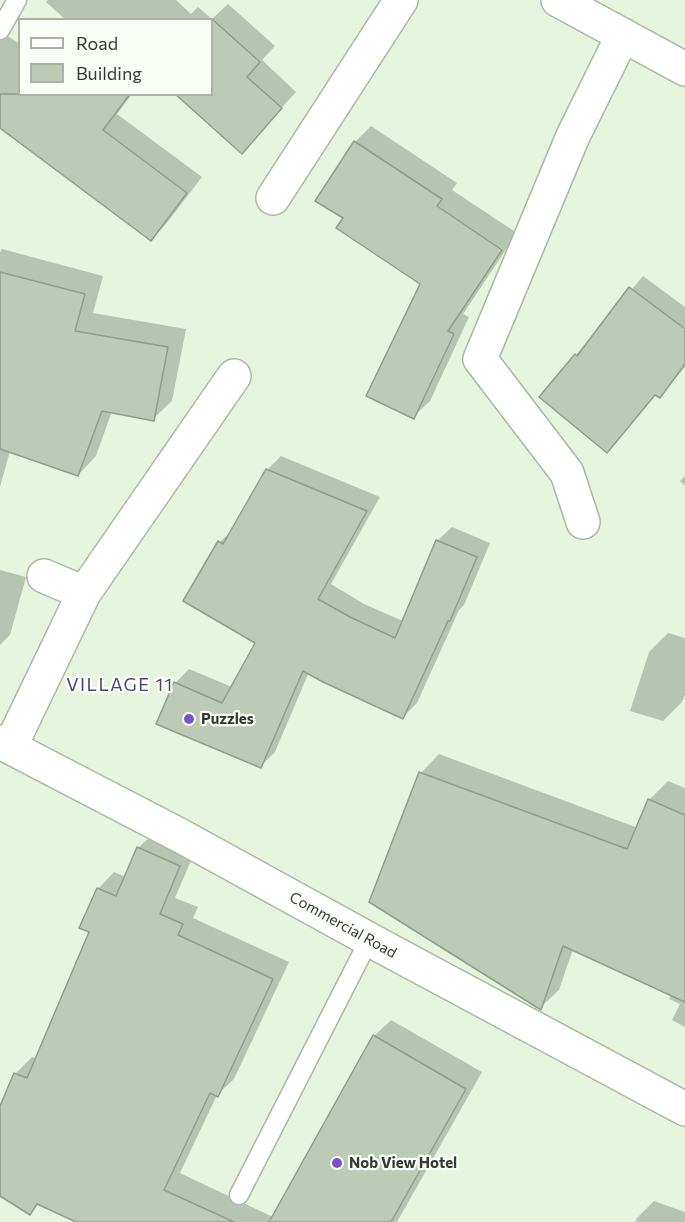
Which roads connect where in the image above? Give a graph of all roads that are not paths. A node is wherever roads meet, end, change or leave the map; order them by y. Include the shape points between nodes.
1 (17, 0) edge
2 (401, 0) edge
3 (558, 0) edge
4 (0, 30) edge
5 (623, 35) junction
6 (685, 69) edge
7 (273, 198) dead end
8 (234, 376) dead end
9 (583, 522) dead end
10 (44, 576) dead end
11 (84, 593) junction
12 (5, 745) edge
13 (369, 940) junction
14 (685, 1108) edge
15 (239, 1196) dead end

1 - 4 lane
2 - 7 street
3 - 5 street
5 - 6 street
5 - 9 street via 573,136 480,359 567,473
8 - 11 street
10 - 11 street
11 - 12 street
12 - 13 street, Commercial Road
13 - 14 street, Commercial Road
13 - 15 lane

